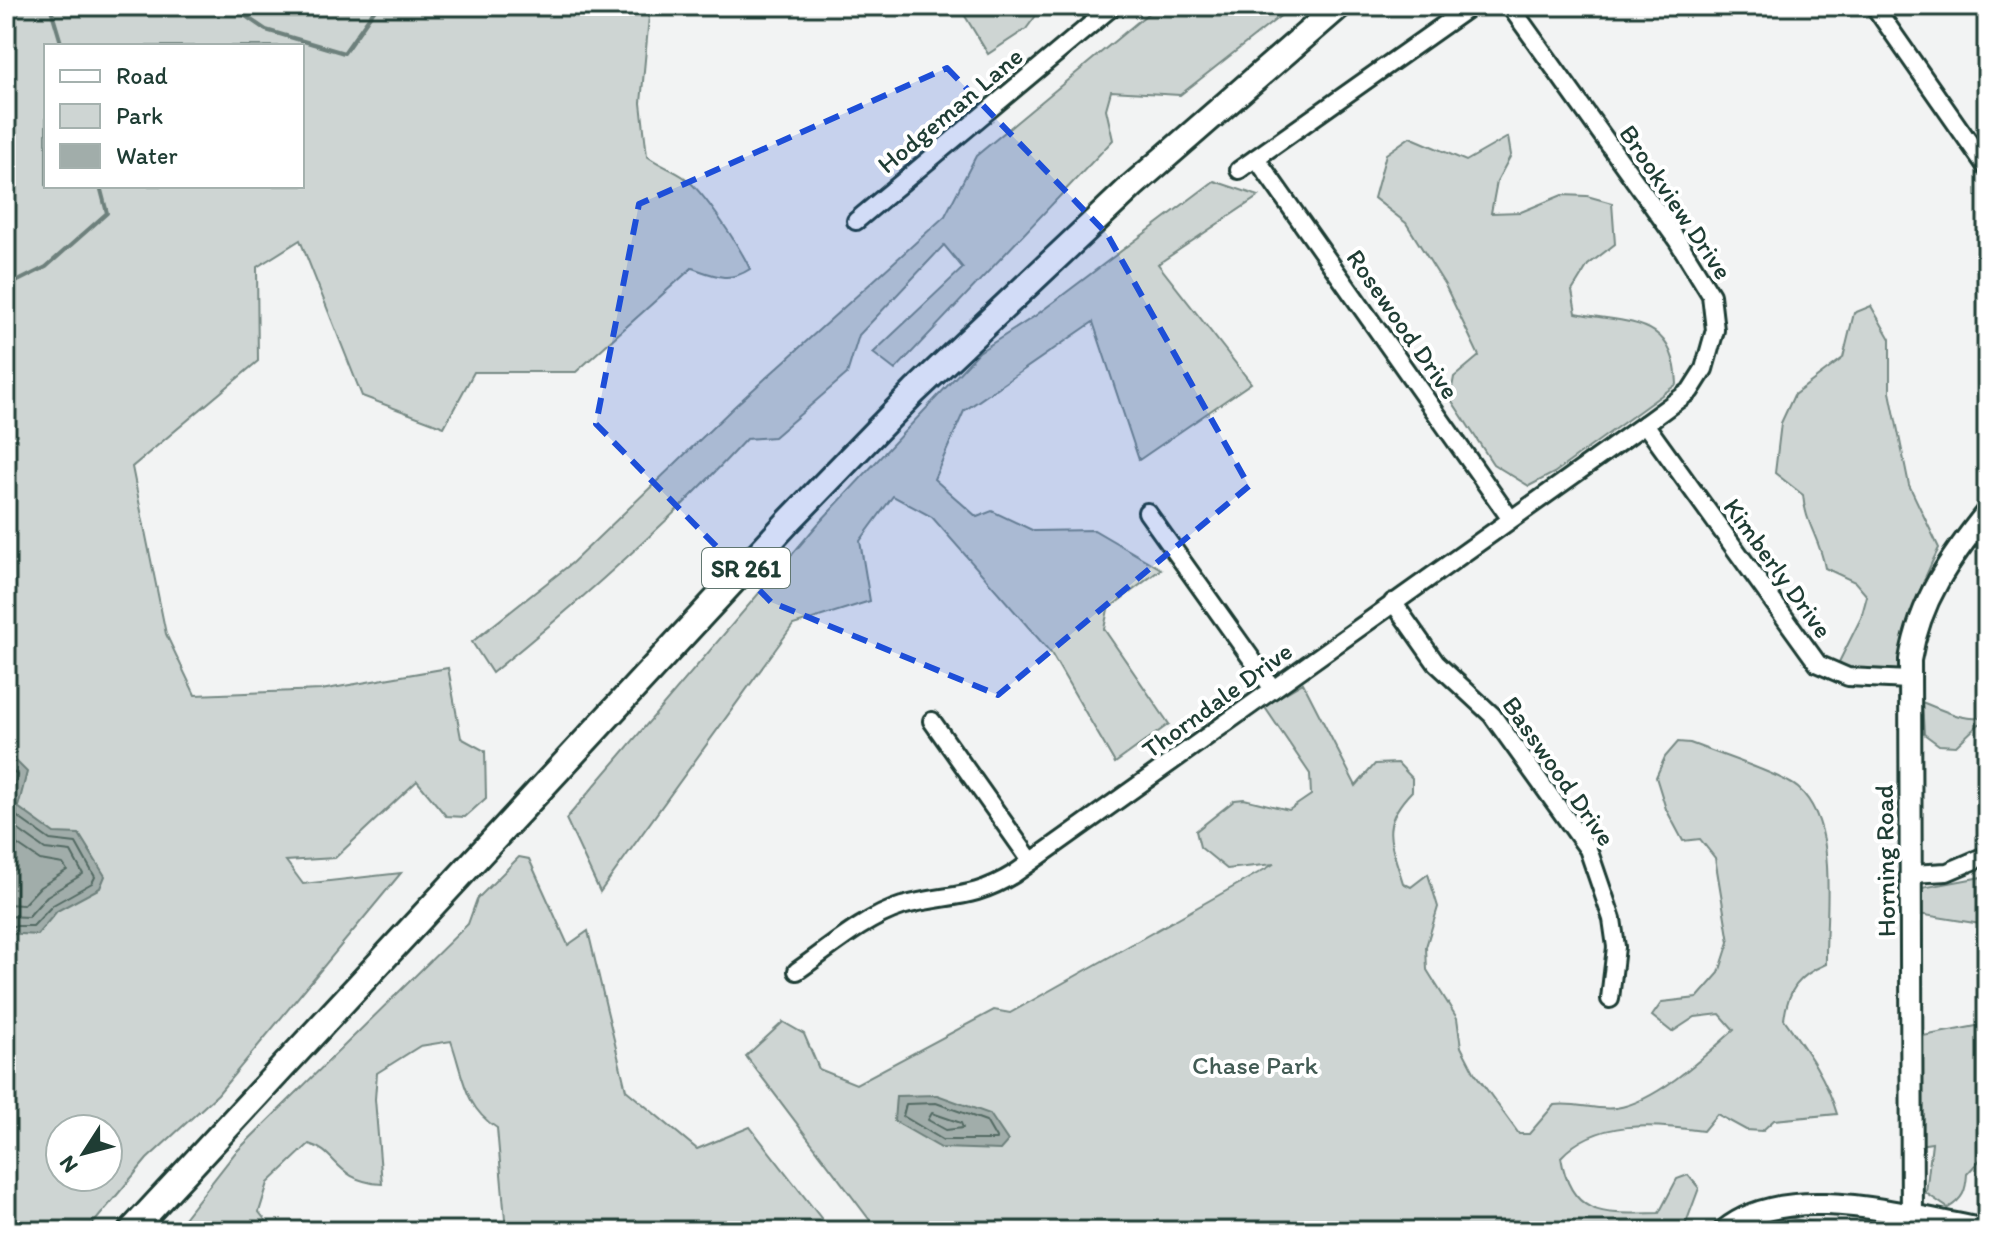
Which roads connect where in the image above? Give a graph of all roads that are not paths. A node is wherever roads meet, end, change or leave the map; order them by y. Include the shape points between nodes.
1 (1113, 6) edge
2 (1339, 6) edge
3 (1471, 6) edge
4 (1510, 6) edge
5 (1874, 6) edge
6 (1256, 158) junction
7 (1987, 168) edge
8 (1239, 170) dead end
9 (856, 221) dead end
10 (1645, 424) junction
11 (1147, 512) dead end
12 (1987, 512) edge
13 (1510, 518) junction
14 (1393, 602) junction
15 (1909, 680) junction
16 (1273, 689) junction
17 (932, 721) dead end
18 (1987, 855) edge
19 (1031, 861) junction
20 (1911, 874) junction
21 (797, 971) dead end
22 (1610, 999) dead end
23 (1912, 1224) edge
24 (1987, 1230) edge
25 (131, 1231) edge
26 (1724, 1231) edge

1 - 9 street, Hodgeman Lane
2 - 25 main road, SR 261 via 1132,186 915,391
3 - 6 street
4 - 10 street, Brookview Drive via 1711,295 1715,330 1704,369 1690,391
5 - 7 street
6 - 8 street
6 - 13 street, Rosewood Drive
10 - 13 street, Thorndale Drive
10 - 15 street, Kimberly Drive via 1818,664 1848,677
11 - 16 street
12 - 15 street, Horning Road via 1932,589 1914,640
13 - 14 street, Thorndale Drive
14 - 16 street, Thorndale Drive
14 - 22 street, Basswood Drive via 1436,663 1492,715 1588,849 1612,919 1616,947
15 - 20 street, Horning Road
16 - 19 street, Thorndale Drive
17 - 19 street
18 - 20 street via 1947,872
19 - 21 street, Thorndale Drive via 977,894 886,913
20 - 23 street, Horning Road
23 - 24 street
23 - 26 street via 1805,1201 1758,1210

